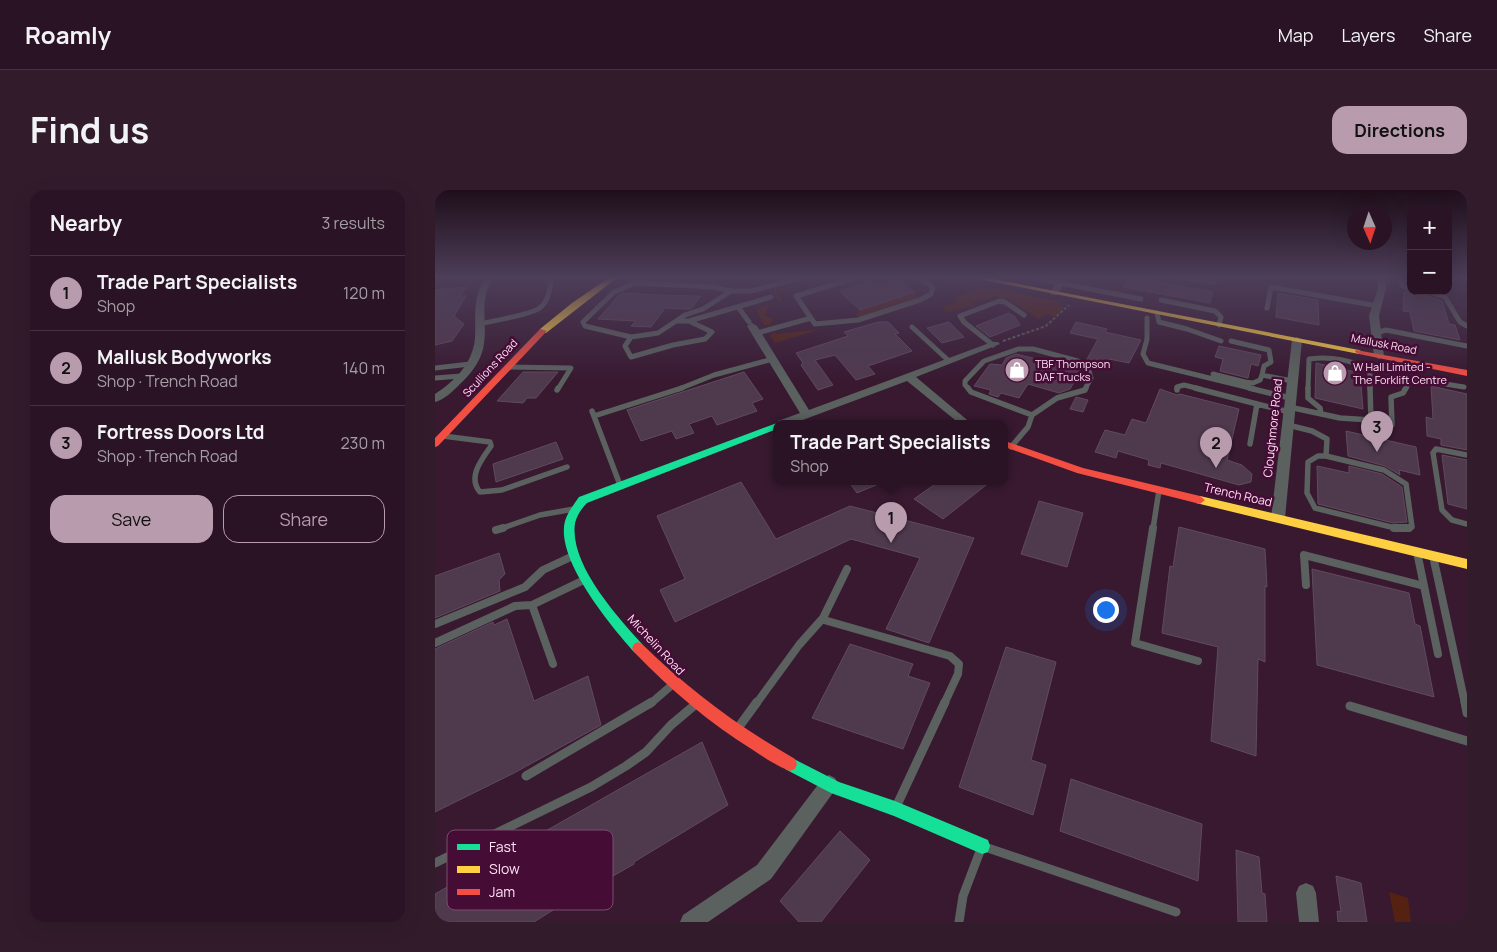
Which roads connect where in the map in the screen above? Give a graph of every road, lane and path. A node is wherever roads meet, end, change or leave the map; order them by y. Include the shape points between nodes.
1 (479, 311) edge
2 (532, 311) edge
3 (567, 311) edge
4 (594, 311) edge
5 (697, 311) edge
6 (723, 311) edge
7 (741, 311) edge
8 (806, 311) edge
9 (885, 311) edge
10 (973, 311) edge
11 (1018, 311) edge
12 (1062, 311) edge
13 (1140, 311) edge
14 (1215, 311) edge
15 (1376, 311) edge
16 (1454, 311) edge
17 (1025, 315) dead end
18 (1152, 315) junction
19 (811, 318) junction
20 (678, 320) junction
21 (689, 321) junction
22 (479, 324) junction
23 (1219, 325) junction
24 (1467, 326) edge
25 (753, 327) junction
26 (912, 327) dead end
27 (1376, 333) junction
28 (631, 337) junction
29 (1297, 340) junction
30 (1221, 341) dead end
31 (1231, 341) dead end
32 (994, 344) junction
33 (1467, 346) edge
34 (1379, 356) junction
35 (773, 359) junction
36 (949, 361) junction
37 (470, 364) junction
38 (508, 367) junction
39 (435, 368) edge
40 (1467, 373) edge
41 (1213, 374) dead end
42 (1262, 374) junction
43 (461, 376) junction
44 (909, 377) junction
45 (435, 378) edge
46 (1292, 380) junction
47 (1464, 387) dead end
48 (557, 390) dead end
49 (1177, 390) dead end
50 (438, 395) edge
51 (1257, 404) junction
52 (1290, 405) junction
53 (1321, 414) junction
54 (807, 415) junction
55 (1032, 416) junction
56 (793, 420) edge
57 (961, 420) edge
58 (1371, 420) junction
59 (1287, 424) junction
60 (773, 427) edge
61 (439, 440) edge
62 (1250, 444) dead end
63 (1008, 445) edge
64 (1467, 455) edge
65 (1325, 456) junction
66 (567, 467) dead end
67 (620, 484) junction
68 (1159, 490) junction
69 (573, 509) junction
70 (1278, 518) junction
71 (1467, 524) edge
72 (496, 530) dead end
73 (1417, 552) junction
74 (576, 554) junction
75 (1433, 556) junction
76 (1467, 564) edge
77 (847, 569) dead end
78 (586, 579) junction
79 (1306, 585) dead end
80 (1424, 586) junction
81 (532, 605) junction
82 (823, 618) junction
83 (435, 624) edge
84 (435, 643) edge
85 (1438, 654) dead end
86 (1198, 662) dead end
87 (553, 664) dead end
88 (673, 684) junction
89 (696, 704) junction
90 (1350, 706) dead end
91 (1467, 713) edge
92 (734, 732) junction
93 (1467, 741) edge
94 (526, 776) dead end
95 (829, 784) junction
96 (895, 810) junction
97 (502, 830) edge
98 (982, 846) junction
99 (447, 857) edge
100 (435, 863) edge
101 (1306, 893) dead end
102 (1175, 912) dead end
103 (690, 922) edge
104 (959, 922) edge
105 (1309, 922) edge

1 - 22 street
2 - 22 lane
3 - 38 street, Scullions Road
4 - 28 lane via 583,322 585,326
5 - 20 lane
6 - 21 lane
7 - 25 lane
8 - 19 lane
9 - 19 lane via 858,320 815,324
10 - 32 lane via 960,316
11 - 17 lane
12 - 32 path via 1046,326
13 - 18 street, Mallusk Road
14 - 23 lane via 1221,317
15 - 27 street
16 - 24 lane via 1460,322
18 - 23 street, Mallusk Road
18 - 30 lane via 1159,322
18 - 52 lane via 1144,329 1147,338 1143,357 1148,363
19 - 25 lane
20 - 21 lane
20 - 28 lane via 659,332
21 - 28 lane via 712,332 705,339 631,357 625,346
22 - 37 street via 477,350
23 - 29 street, Mallusk Road
25 - 35 street
26 - 36 lane
27 - 33 lane via 1386,330
27 - 34 street
29 - 34 street, Mallusk Road
29 - 46 street, Cloughmore Road
31 - 42 lane via 1269,350 1271,362 1264,366
32 - 36 street
34 - 40 street, Mallusk Road
35 - 54 street
35 - 67 lane via 593,414
36 - 44 street
37 - 39 lane
37 - 43 street
38 - 48 lane via 571,368
38 - 61 street, Scullions Road
41 - 42 lane via 1253,383 1260,380
42 - 46 lane
43 - 45 lane
43 - 50 street
44 - 54 street
44 - 57 street
46 - 52 street, Cloughmore Road
47 - 58 lane via 1420,380 1410,382 1403,394 1391,397 1392,425
49 - 51 lane via 1177,386 1184,385
51 - 52 lane
51 - 62 lane
52 - 53 lane
52 - 59 street, Cloughmore Road
53 - 58 lane via 1348,420
53 - 58 lane via 1320,408 1308,398 1308,364 1309,359 1315,357 1367,368 1370,372
54 - 56 street
55 - 55 lane via 1057,398 1085,390 1091,378 1088,368 1077,361 1033,349 1018,349 984,361 965,381 971,392
55 - 63 lane via 1028,427
59 - 65 lane via 1327,439
59 - 70 street, Cloughmore Road
60 - 67 street
61 - 66 lane via 489,442 491,446 474,479 481,492 502,490
63 - 68 street, Trench Road via 1055,463
64 - 71 lane via 1436,449 1433,453 1443,510 1452,520
65 - 65 lane via 1384,470 1406,484 1412,527 1400,529 1315,508 1307,496 1308,462
67 - 69 street via 583,500
68 - 70 street, Trench Road
68 - 86 lane via 1135,643
69 - 72 lane via 540,515
69 - 74 street, Michelin Road via 568,524
70 - 73 street, Trench Road
73 - 75 street, Trench Road
73 - 80 lane
74 - 78 street, Michelin Road
74 - 83 lane via 543,570 525,587
75 - 76 street, Trench Road
75 - 91 lane
77 - 82 lane
78 - 81 lane
78 - 88 street, Michelin Road via 621,630
79 - 80 lane via 1303,555
80 - 85 lane
81 - 84 lane via 515,606
81 - 87 lane
82 - 92 lane
82 - 96 lane via 828,623 950,656 959,664 958,674
88 - 89 street, Michelin Road
88 - 94 lane via 654,701
89 - 92 street, Michelin Road
89 - 97 lane via 646,752 626,766
90 - 93 lane
92 - 95 street, Michelin Road
95 - 96 street, Michelin Road
95 - 103 street via 764,872
96 - 98 street, Michelin Road
98 - 102 lane
98 - 104 lane via 963,896
99 - 100 lane
101 - 105 street

